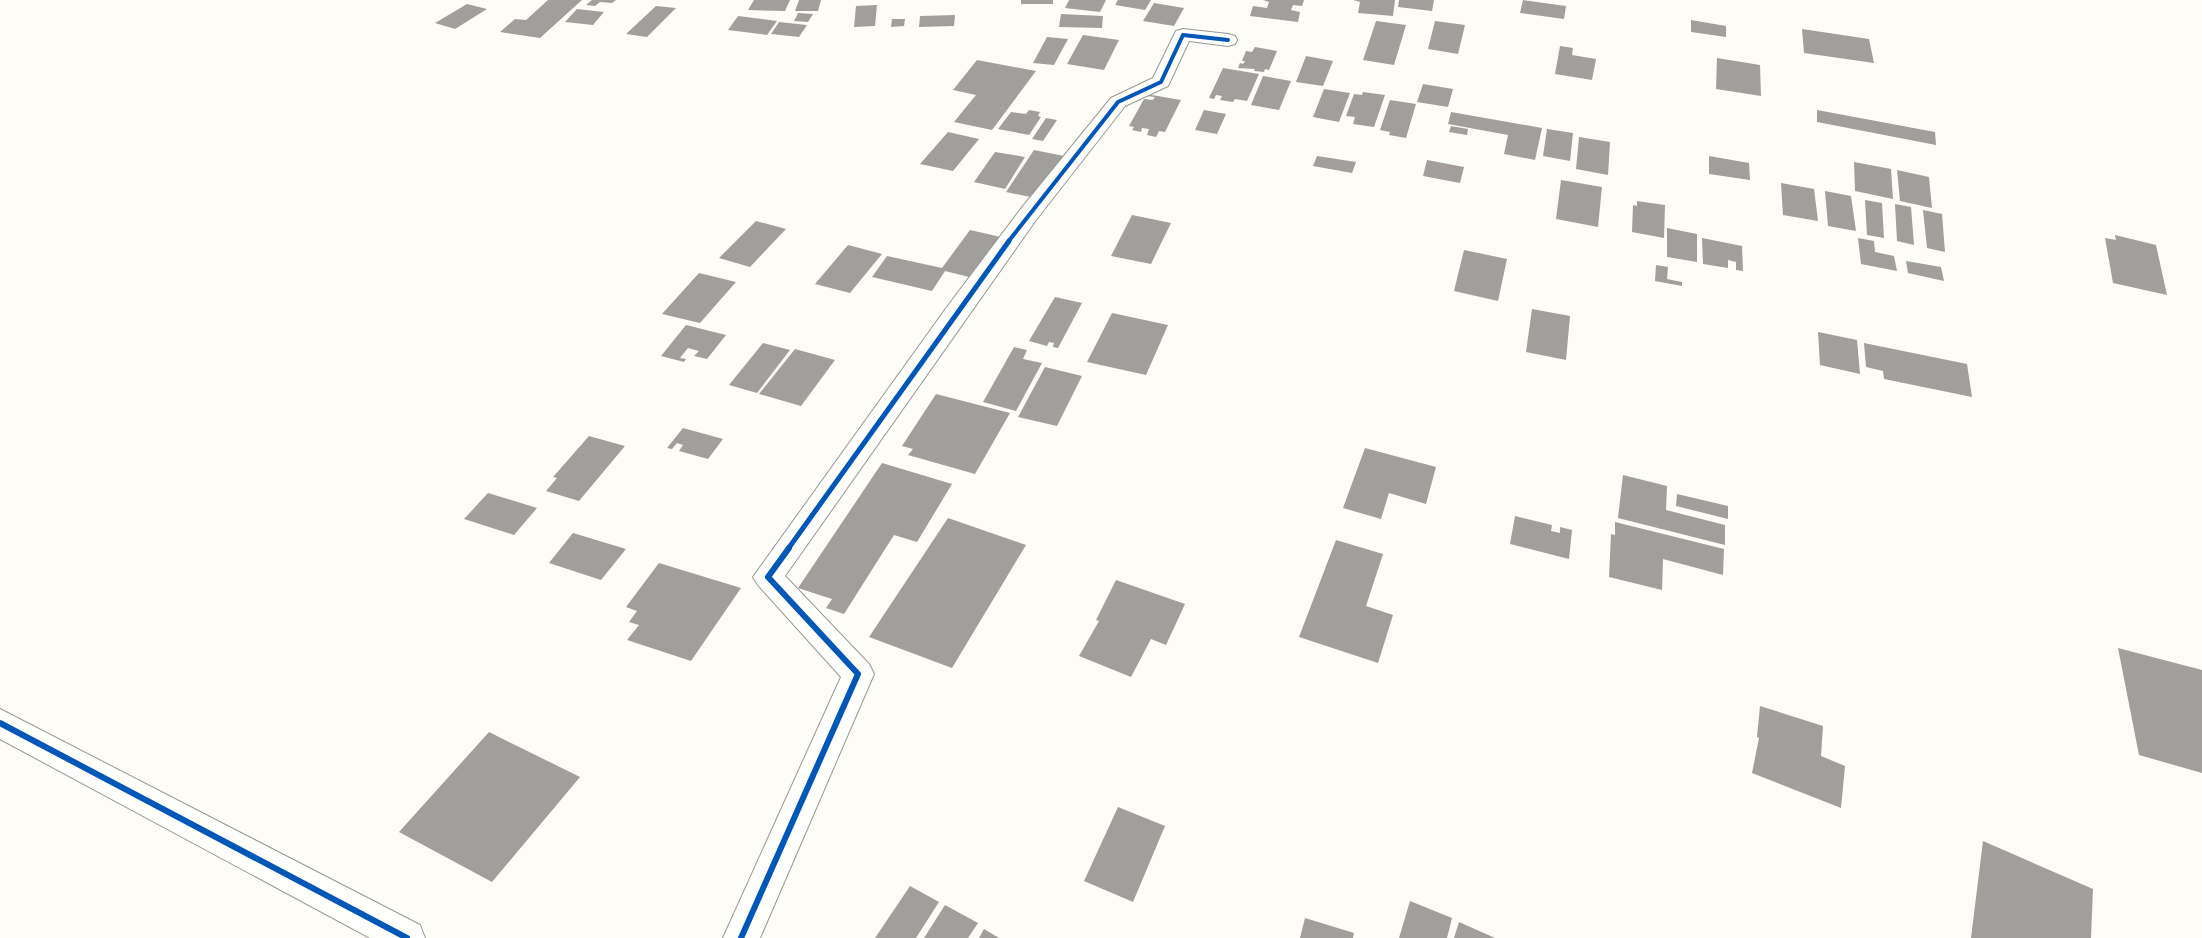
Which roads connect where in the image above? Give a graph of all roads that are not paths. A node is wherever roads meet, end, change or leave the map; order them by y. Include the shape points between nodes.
1 (1228, 40) dead end
2 (0, 723) edge
3 (407, 938) edge
4 (741, 938) edge

1 - 4 street via 1183,35 1161,82 1118,102 956,312 768,577 858,674
2 - 3 street

